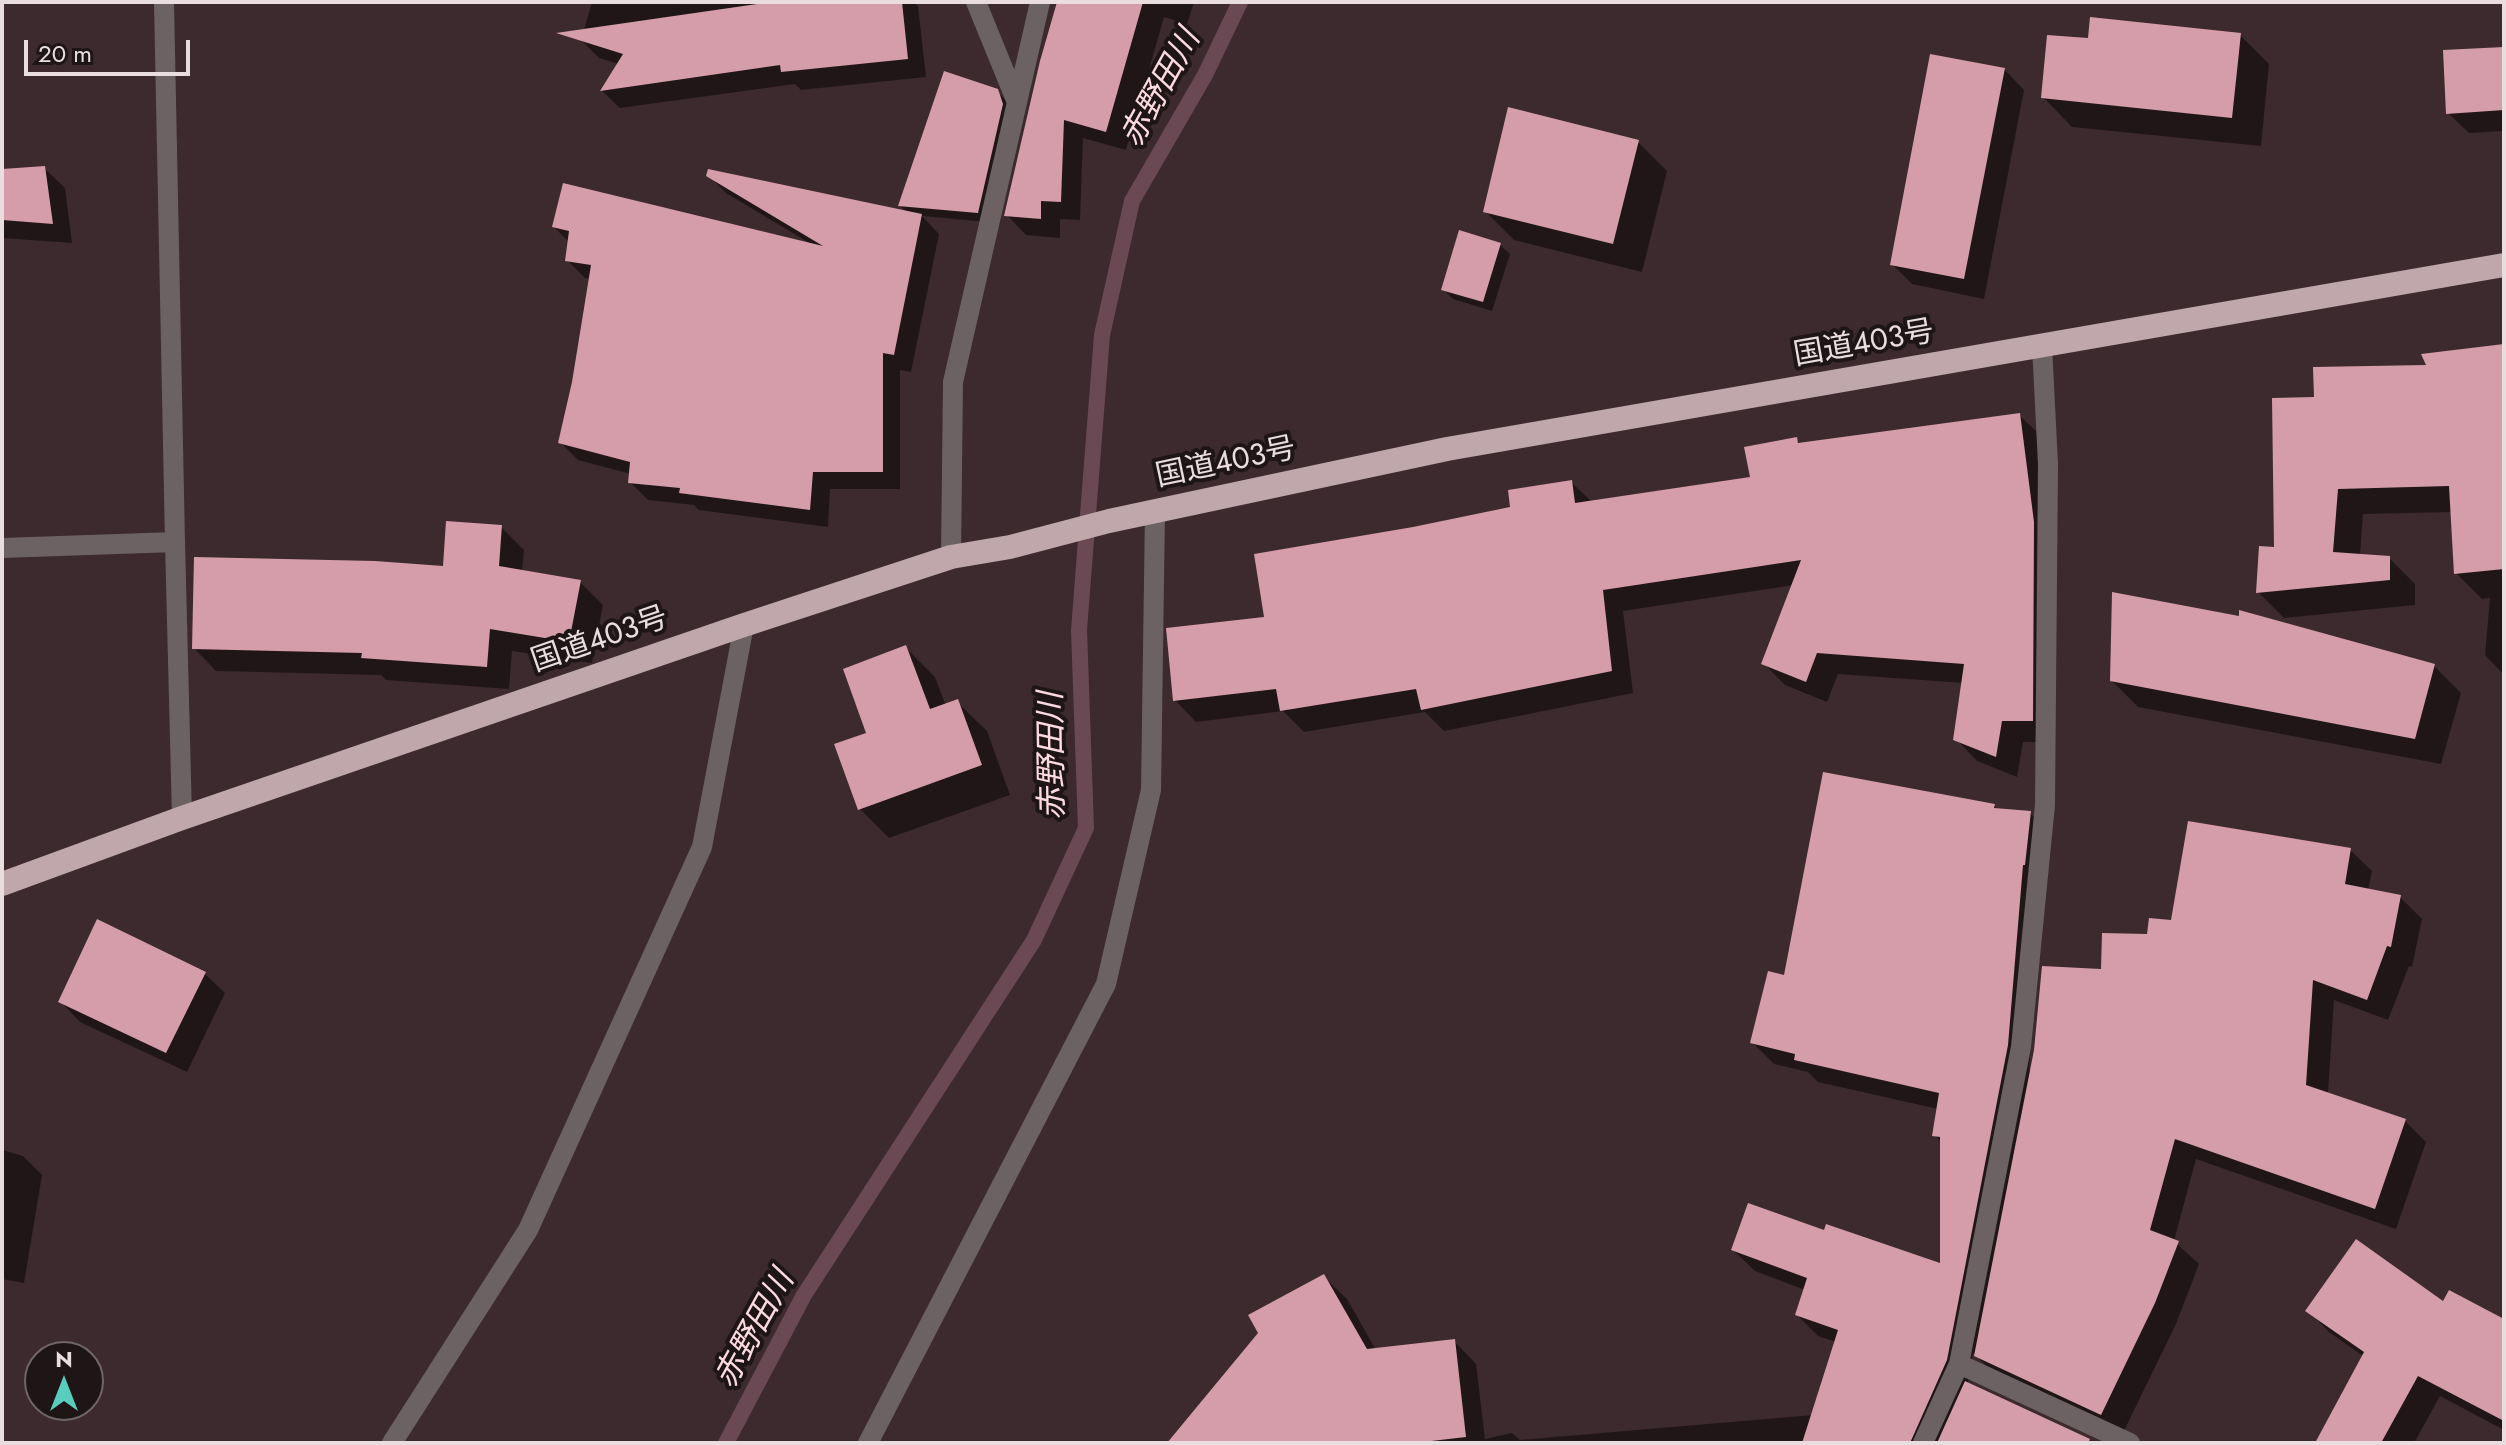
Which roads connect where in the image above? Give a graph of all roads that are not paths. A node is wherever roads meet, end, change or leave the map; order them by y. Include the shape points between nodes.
1 (164, 2) edge
2 (976, 2) edge
3 (1040, 2) edge
4 (1016, 100) junction
5 (2504, 265) edge
6 (2042, 346) junction
7 (1155, 511) junction
8 (175, 542) junction
9 (2, 548) edge
10 (951, 557) junction
11 (744, 625) junction
12 (182, 818) junction
13 (2, 884) edge
14 (1959, 1364) junction
15 (392, 1443) edge
16 (868, 1443) edge
17 (1923, 1443) edge
18 (2130, 1443) edge

1 - 8 street
2 - 4 street
3 - 4 street
4 - 10 street via 953,382
5 - 6 highway, 国道403号
6 - 7 highway, 国道403号 via 1447,449
6 - 14 street via 2048,464 2045,805 2021,1047
7 - 10 highway, 国道403号
7 - 16 street via 1151,790 1106,984
8 - 9 street
8 - 12 street
10 - 11 highway, 国道403号
11 - 12 highway, 国道403号
11 - 15 street via 702,847 528,1230
12 - 13 highway, 国道403号
14 - 17 street
14 - 18 street

